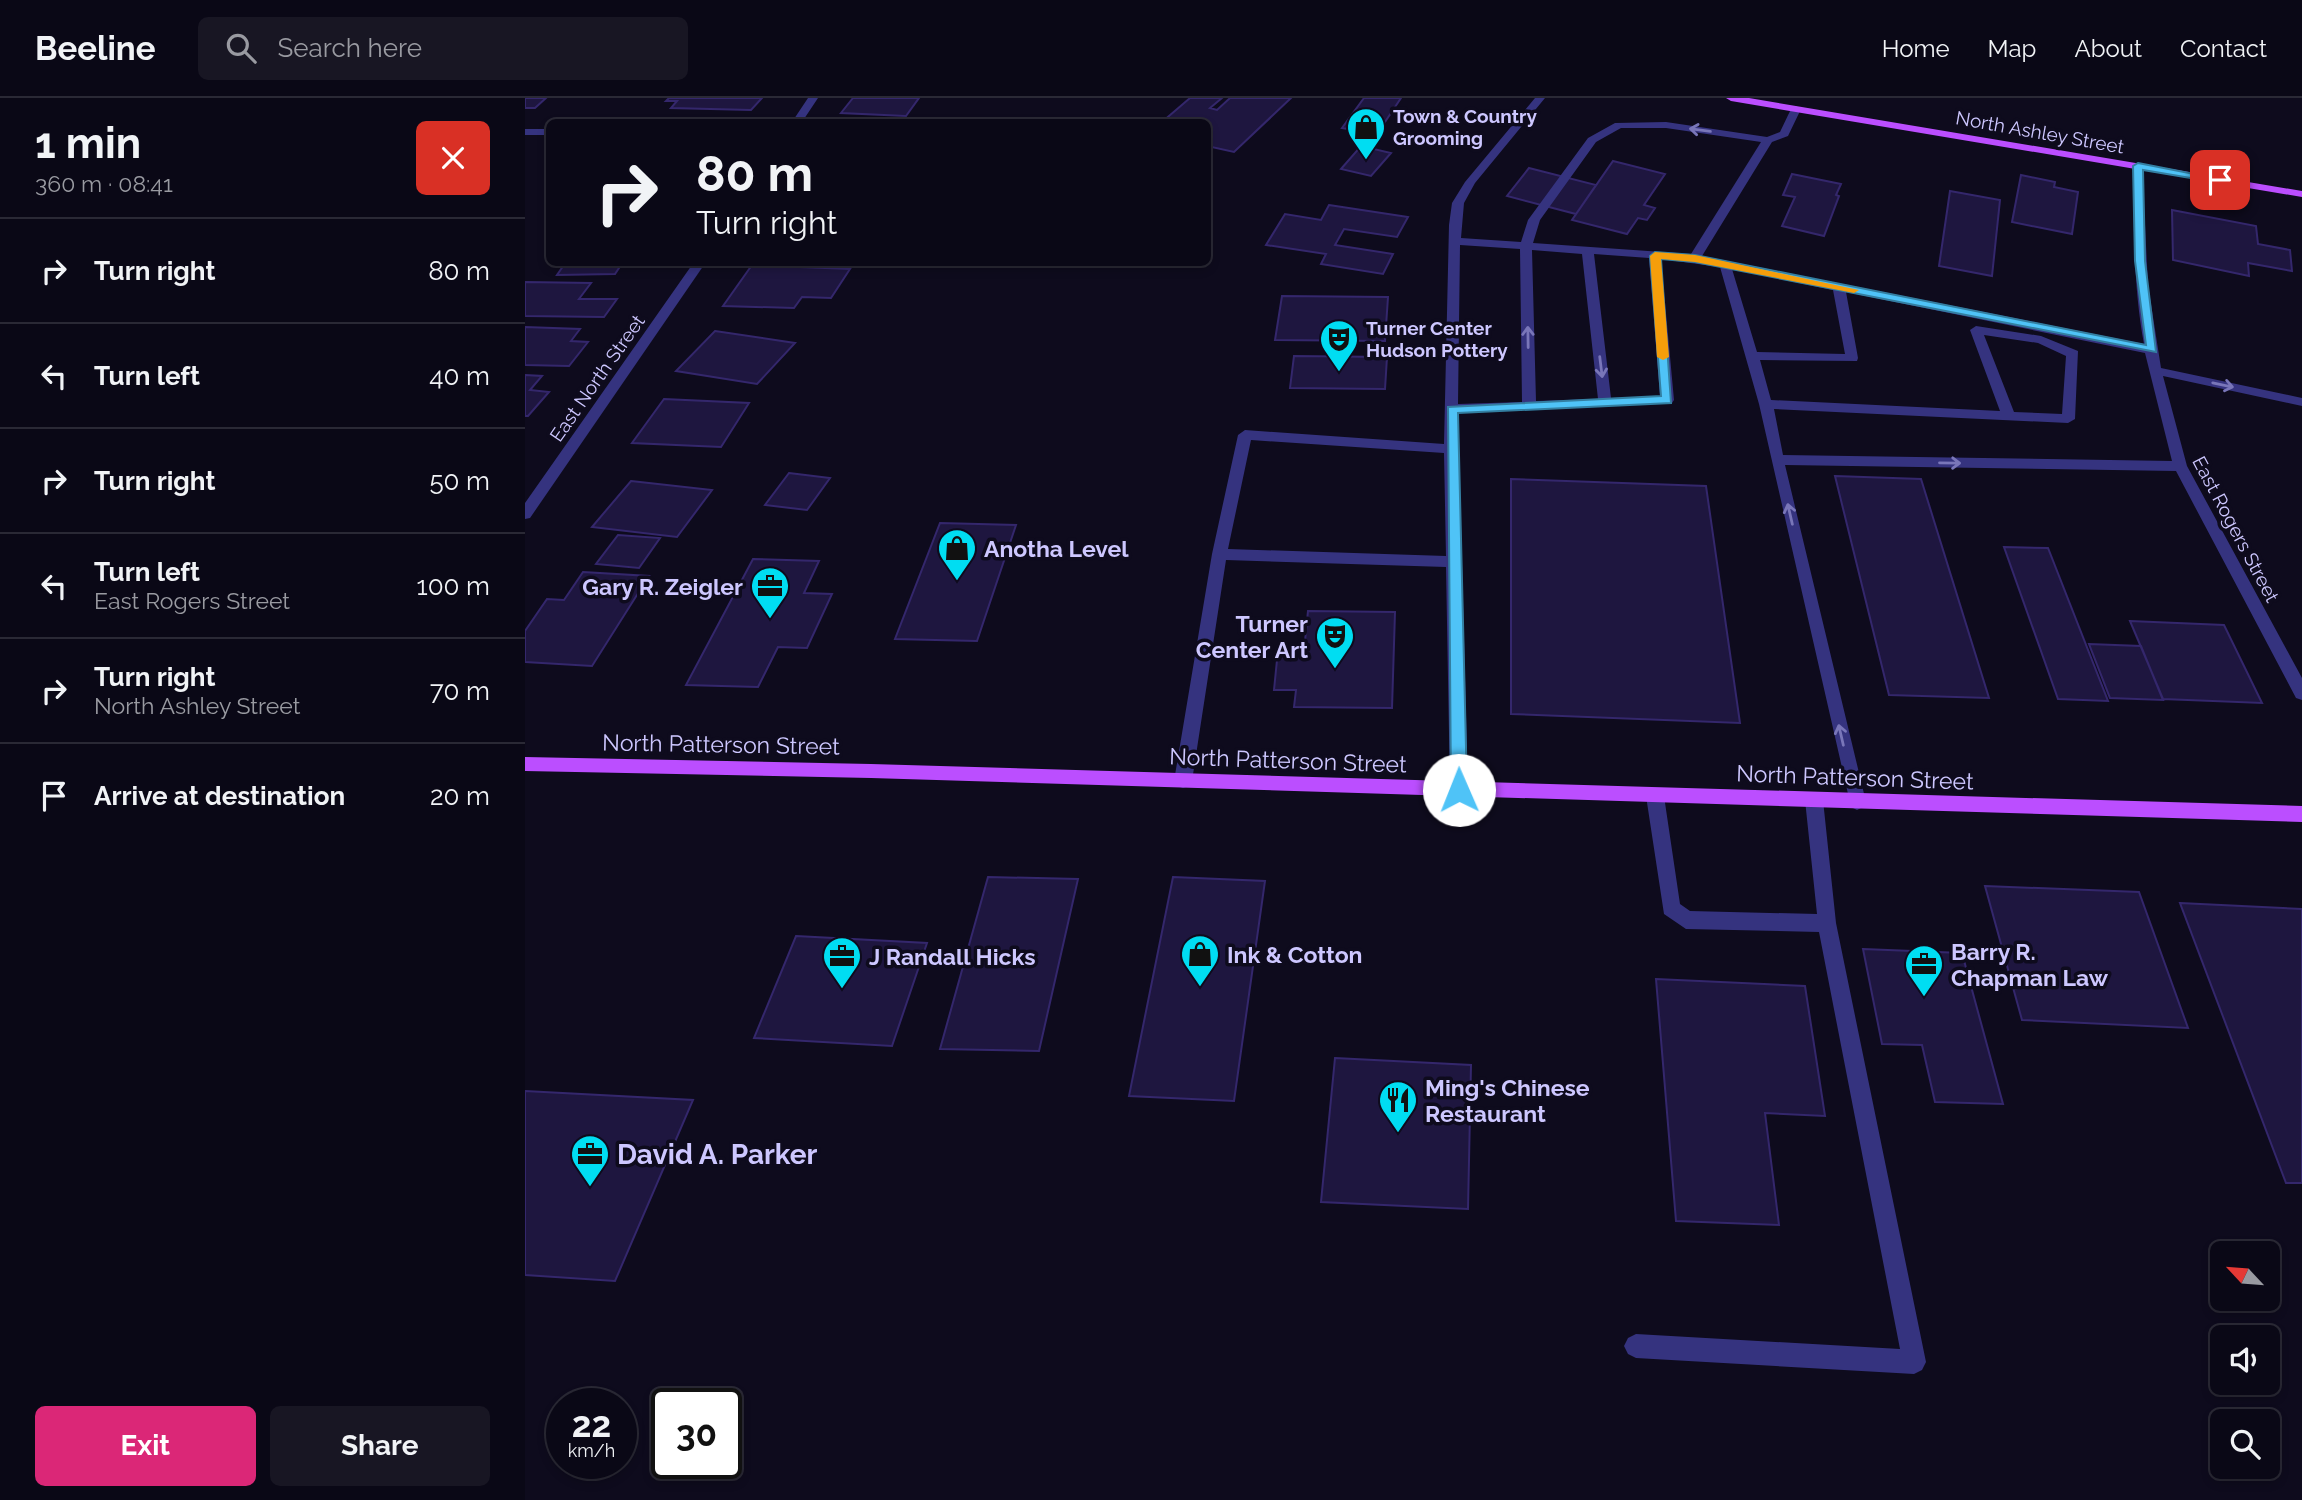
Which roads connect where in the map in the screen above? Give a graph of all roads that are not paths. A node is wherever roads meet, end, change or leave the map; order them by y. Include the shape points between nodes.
1 (813, 98) edge
2 (1540, 98) edge
3 (1731, 98) edge
4 (1797, 109) junction
5 (799, 119) edge
6 (525, 132) edge
7 (546, 132) edge
8 (1767, 140) junction
9 (2138, 166) junction
10 (2302, 194) edge
11 (1455, 241) junction
12 (1526, 246) junction
13 (1588, 251) junction
14 (1655, 256) junction
15 (1695, 258) junction
16 (1725, 264) junction
17 (697, 266) edge
18 (1839, 287) junction
19 (2152, 350) junction
20 (1753, 356) junction
21 (2157, 371) junction
22 (1605, 402) junction
23 (2302, 402) edge
24 (1766, 404) junction
25 (1529, 406) junction
26 (1452, 409) junction
27 (2009, 416) junction
28 (1451, 449) junction
29 (1777, 460) junction
30 (2180, 466) junction
31 (525, 514) edge
32 (1219, 554) junction
33 (1454, 562) junction
34 (2302, 693) edge
35 (525, 764) edge
36 (1183, 781) junction
37 (1459, 790) junction
38 (1655, 796) junction
39 (1814, 800) junction
40 (1857, 802) junction
41 (2302, 814) edge
42 (1827, 923) junction
43 (1636, 1346) dead end

1 - 5 street
2 - 11 street via 1470,181 1458,203
3 - 4 main road, North Ashley Street
4 - 8 street via 1784,134
4 - 9 main road, North Ashley Street
6 - 7 street
8 -> 12 street via 1666,125 1619,125 1592,140 1534,220
8 - 15 street
9 - 10 main road, North Ashley Street
9 - 19 street, East Rogers Street via 2140,261
11 - 12 street
11 - 26 street
12 - 13 street
25 -> 12 street
13 - 14 street
13 -> 22 street
14 - 15 street
14 - 22 street via 1667,400
15 - 16 street
16 - 18 street
16 - 20 street
17 - 31 street, East North Street
18 - 19 street
18 - 20 street via 1852,358
19 - 21 street, East Rogers Street
20 - 24 street
21 -> 23 street
21 - 30 street, East Rogers Street
22 - 25 street
24 - 27 street
24 - 29 street
25 - 26 street
26 - 28 street
27 - 27 street via 2068,419 2073,354 2041,341 1976,330
28 - 32 street via 1245,435
28 - 33 street
29 -> 30 street
40 -> 29 street
30 - 34 street, East Rogers Street
32 - 33 street
32 - 36 street
33 - 37 street
35 - 36 main road, North Patterson Street
36 - 37 main road, North Patterson Street
37 - 38 main road, North Patterson Street
38 - 39 main road, North Patterson Street
38 - 42 street via 1671,908 1686,920
39 - 40 main road, North Patterson Street
39 - 42 street
40 - 41 main road, North Patterson Street
42 - 43 street via 1914,1362

